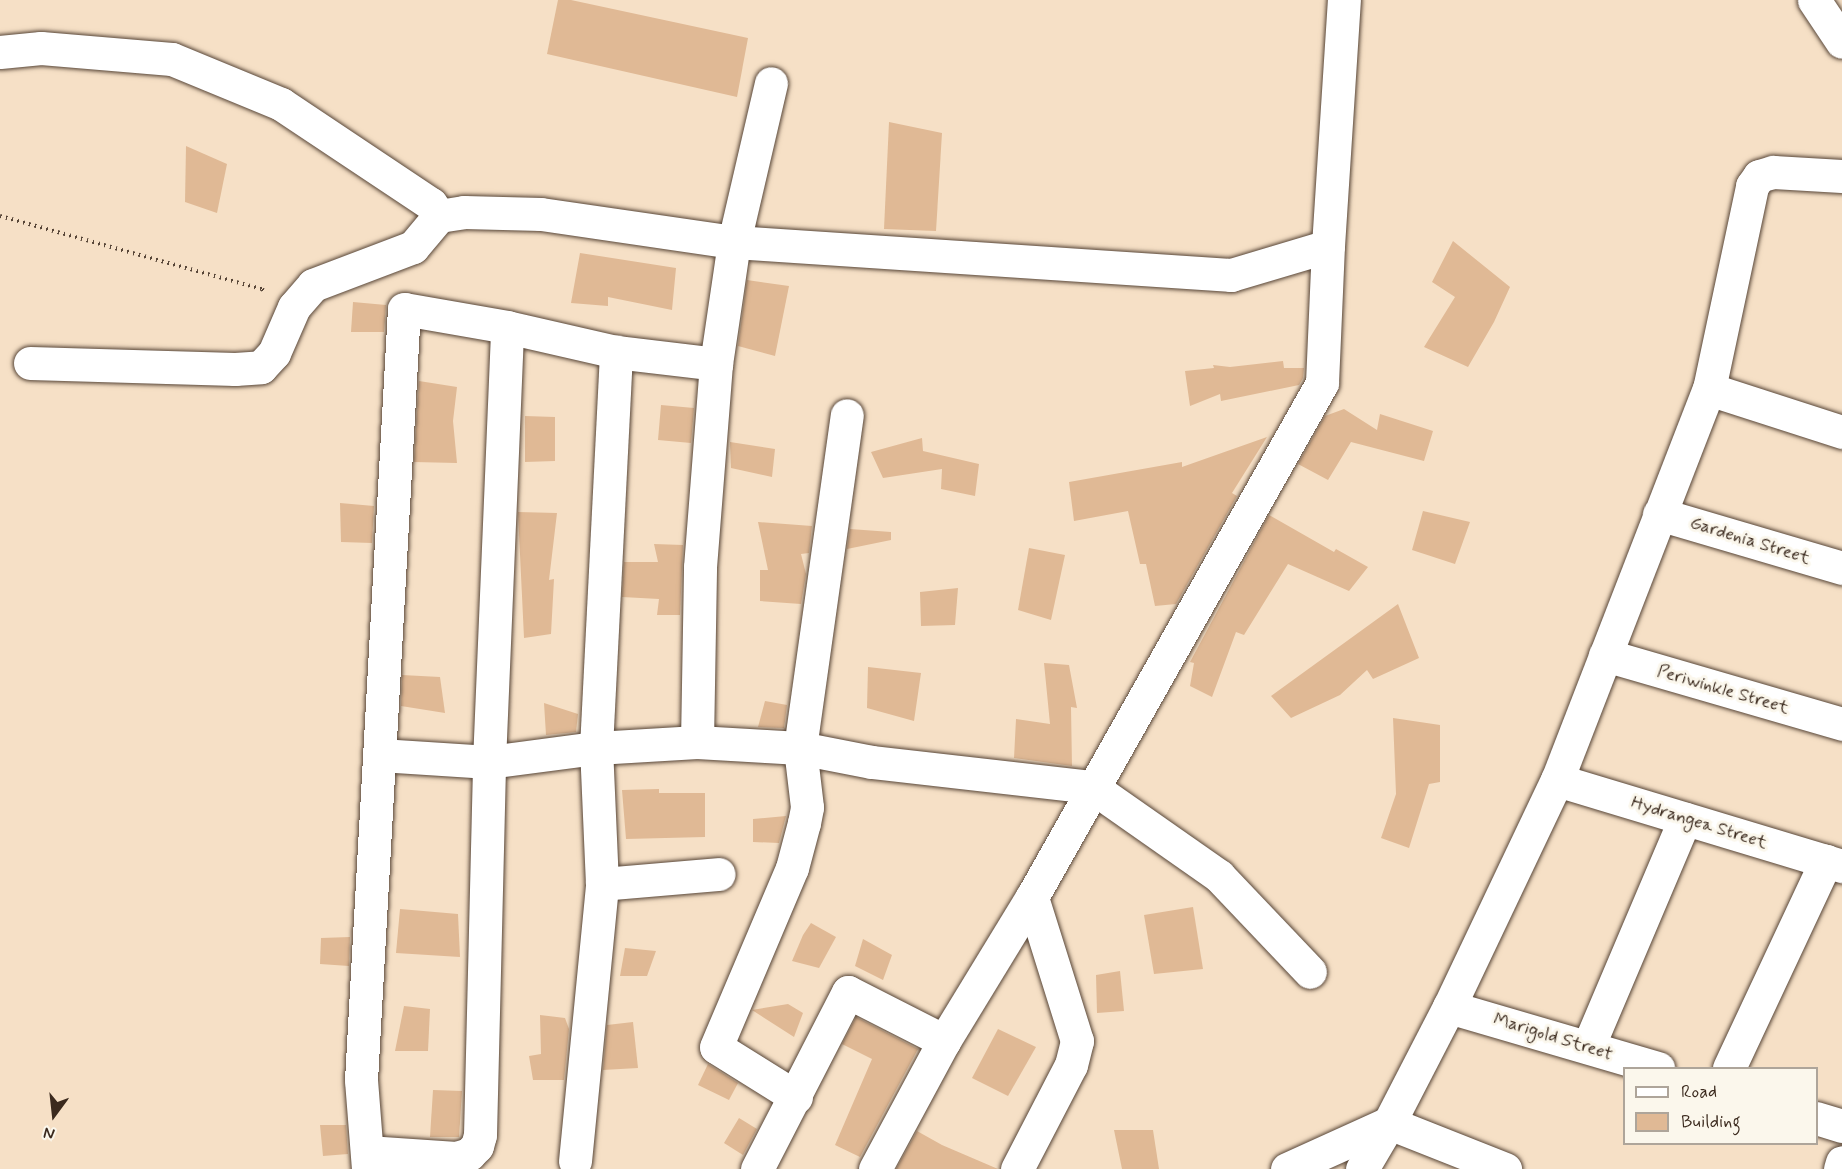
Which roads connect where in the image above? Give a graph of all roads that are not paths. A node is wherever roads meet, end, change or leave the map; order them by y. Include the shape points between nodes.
1 (1344, 0) edge
2 (1814, 0) edge
3 (1842, 42) edge
4 (0, 51) edge
5 (771, 83) dead end
6 (1842, 176) edge
7 (439, 216) junction
8 (734, 242) junction
9 (1328, 246) junction
10 (507, 327) junction
11 (616, 352) junction
12 (30, 363) dead end
13 (716, 364) junction
14 (1709, 389) junction
15 (847, 415) dead end
16 (1842, 432) edge
17 (1659, 514) junction
18 (1842, 568) edge
19 (1605, 655) junction
20 (1842, 724) edge
21 (697, 742) junction
22 (596, 748) junction
23 (800, 748) junction
24 (380, 755) junction
25 (489, 762) junction
26 (1557, 780) junction
27 (1092, 788) junction
28 (1685, 819) junction
29 (1834, 863) edge
30 (719, 874) dead end
31 (602, 884) junction
32 (1032, 897) junction
33 (1310, 972) dead end
34 (1449, 1006) junction
35 (944, 1041) junction
36 (1588, 1047) junction
37 (1655, 1067) edge
38 (1730, 1067) edge
39 (796, 1097) junction
40 (1818, 1119) edge
41 (1389, 1123) junction
42 (1842, 1126) edge
43 (367, 1161) edge
44 (575, 1161) dead end
45 (1842, 1162) edge
46 (757, 1169) edge
47 (876, 1169) edge
48 (1017, 1169) edge
49 (1287, 1169) edge
50 (1362, 1169) edge
51 (1505, 1169) edge
52 (1840, 1169) edge

1 - 9 street
2 - 3 street
4 - 7 street via 41,48 172,59 281,104 431,204
5 - 8 street
6 - 14 street via 1773,172 1759,176 1752,186
7 - 8 street via 464,212 542,214
7 - 12 street via 413,247 313,285 302,295 274,353 261,367
8 - 9 street via 1231,275
8 - 13 street
9 - 27 street via 1322,383
10 - 11 street
10 - 24 street via 404,309
10 - 25 street
11 - 13 street
11 - 22 street
13 - 21 street via 700,567
14 - 16 street
14 - 17 street
15 - 23 street
17 - 18 street, Gardenia Street
17 - 19 street
19 - 20 street, Periwinkle Street
19 - 26 street
21 - 22 street
21 - 23 street
22 - 25 street
22 - 31 street
23 - 27 street via 872,762
23 - 39 street via 807,807 792,868 716,1047
24 - 25 street
24 - 43 street via 361,1080
25 - 43 street via 477,1146 456,1158
26 - 28 street, Hydrangea Street
26 - 34 street
27 - 32 street
27 - 33 street via 1219,876
28 - 29 street, Hydrangea Street
28 - 36 street
29 - 38 street
30 - 31 street
31 - 44 street
32 - 35 street
32 - 48 street via 1077,1041 1071,1065
34 - 36 street, Marigold Street
34 - 41 street
35 - 39 street via 848,992
35 - 47 street
36 - 37 street, Marigold Street
39 - 46 street
40 - 42 street
41 - 49 street
41 - 50 street
41 - 51 street
45 - 52 street

